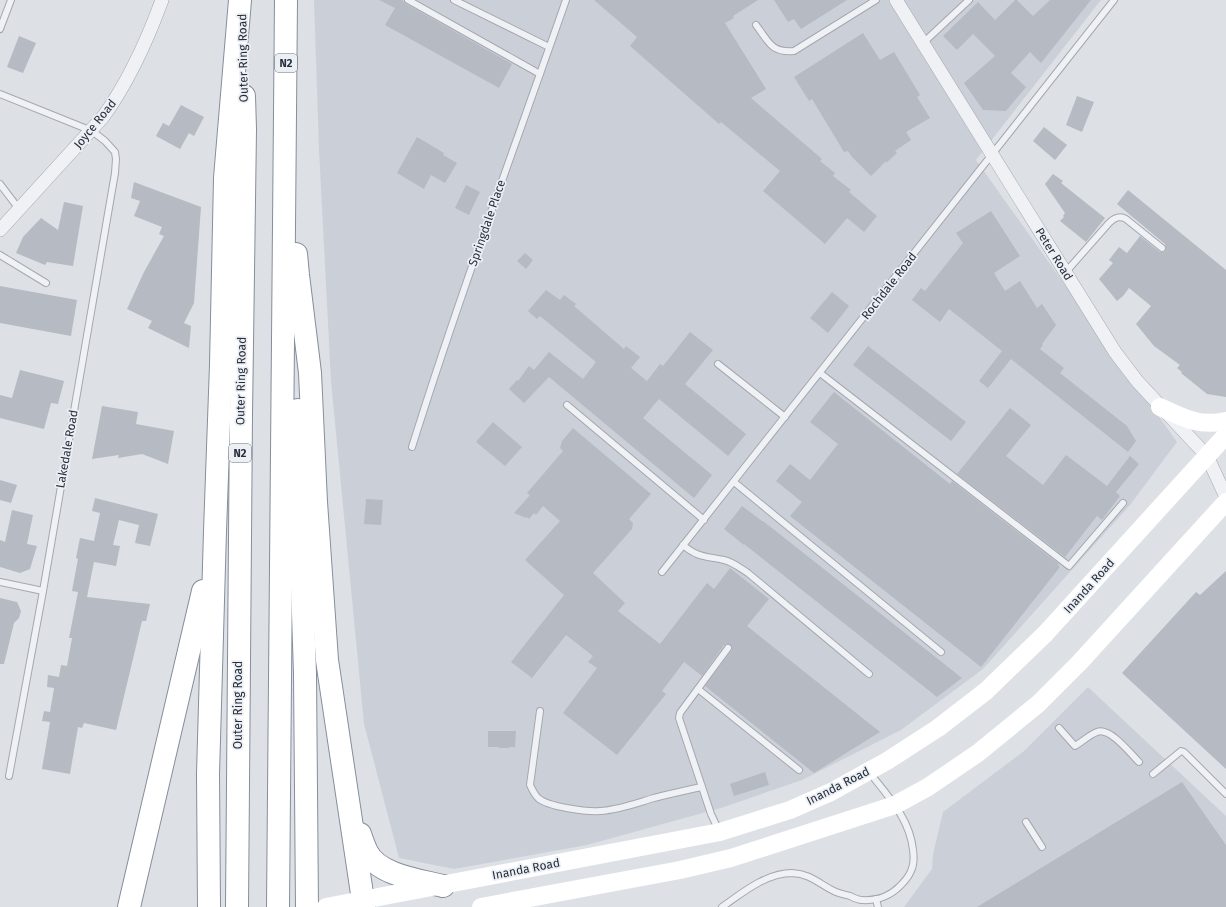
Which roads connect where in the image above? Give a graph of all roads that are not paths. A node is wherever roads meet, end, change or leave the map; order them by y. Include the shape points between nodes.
1 (11, 0) edge
2 (162, 0) edge
3 (241, 0) edge
4 (286, 0) edge
5 (408, 0) edge
6 (454, 0) edge
7 (566, 0) edge
8 (876, 0) edge
9 (896, 0) edge
10 (969, 0) edge
11 (1114, 0) edge
12 (756, 25) dead end
13 (0, 29) edge
14 (923, 43) junction
15 (549, 47) junction
16 (540, 74) junction
17 (0, 94) edge
18 (286, 126) junction
19 (92, 131) junction
20 (992, 156) junction
21 (0, 184) edge
22 (19, 209) junction
23 (0, 230) edge
24 (1162, 248) dead end
25 (0, 255) edge
26 (1065, 272) junction
27 (298, 275) junction
28 (46, 283) dead end
29 (718, 364) dead end
30 (820, 373) junction
31 (567, 404) dead end
32 (1160, 407) junction
33 (785, 417) junction
34 (1226, 420) edge
35 (1226, 435) edge
36 (412, 447) dead end
37 (1207, 456) junction
38 (734, 482) junction
39 (1226, 497) edge
40 (1226, 502) edge
41 (1123, 503) dead end
42 (704, 520) junction
43 (215, 531) junction
44 (683, 545) junction
45 (662, 572) dead end
46 (0, 582) edge
47 (43, 591) junction
48 (728, 648) dead end
49 (941, 652) dead end
50 (868, 674) dead end
51 (698, 689) junction
52 (540, 711) dead end
53 (1059, 728) dead end
54 (1139, 762) dead end
55 (799, 770) dead end
56 (868, 771) junction
57 (1153, 774) dead end
58 (9, 776) dead end
59 (702, 787) junction
60 (1226, 794) edge
61 (348, 799) junction
62 (895, 805) junction
63 (1026, 822) dead end
64 (720, 832) junction
65 (1042, 847) dead end
66 (136, 875) junction
67 (442, 886) junction
68 (876, 899) junction
69 (364, 904) edge
70 (489, 906) edge
71 (119, 907) edge
72 (129, 907) edge
73 (209, 907) edge
74 (237, 907) edge
75 (278, 907) edge
76 (307, 907) edge
77 (326, 907) edge
78 (722, 907) edge
79 (878, 907) edge

1 - 13 lane
2 - 19 street, Joyce Road via 149,36 129,76 117,98
3 - 43 highway via 226,178
3 - 74 highway, Outer Ring Road / N2 via 245,129
4 - 18 highway, N2
5 - 16 lane
6 - 15 lane
7 - 15 lane, Springdale Place
8 - 12 lane via 794,51 774,48
9 - 14 street, Peter Road
10 - 14 lane
11 - 20 lane, Rochdale Road
14 - 20 street, Peter Road
15 - 16 lane, Springdale Place
16 - 36 lane, Springdale Place via 455,314
17 - 19 lane, Lakedale Road
18 - 27 highway
18 - 75 highway, N2
19 - 22 street, Joyce Road
19 - 47 lane, Lakedale Road via 115,152 115,173
20 - 26 street, Peter Road
20 - 30 lane, Rochdale Road
21 - 22 lane
22 - 23 street, Joyce Road
24 - 26 lane via 1126,219 1118,217 1113,219
25 - 28 lane
26 - 32 street, Peter Road via 1115,352
27 - 61 highway via 310,373 327,660
27 - 76 highway via 298,461 305,674
29 - 33 lane
30 - 33 lane, Rochdale Road
30 - 41 lane via 1069,566
31 - 42 lane
32 - 34 main road via 1186,419 1203,423
32 - 37 street, Peter Road
33 - 38 lane, Rochdale Road
35 - 37 main road, Inanda Road
37 - 39 street, Peter Road
37 - 56 main road, Inanda Road via 1045,634 986,691 938,728
38 - 42 lane, Rochdale Road
38 - 49 lane
40 - 62 main road via 1080,662 1038,704 978,753 928,787
42 - 44 lane, Rochdale Road
43 - 66 highway via 199,612
43 - 73 highway via 208,774
44 - 45 lane, Rochdale Road
44 - 50 lane via 701,556 736,564
46 - 47 lane
47 - 58 lane, Lakedale Road
48 - 51 lane
51 - 55 lane
51 - 59 lane via 679,718
52 - 59 lane via 530,785 533,792 543,801 599,811
53 - 54 lane via 1075,746 1097,732 1104,731 1118,740
56 - 62 lane
56 - 64 main road, Inanda Road via 831,792 790,810
57 - 60 lane via 1181,751
59 - 64 lane
61 - 67 highway via 367,853 380,866 392,872
61 - 69 highway
62 - 68 lane via 912,839 914,859 911,871 904,882 894,892
62 - 70 main road via 716,862
63 - 65 lane
64 - 67 main road, Inanda Road
66 - 71 highway
66 - 72 highway
67 - 69 main road, Inanda Road via 406,892
68 - 78 lane via 862,900 836,892 812,878 793,873 768,878
68 - 79 lane
69 - 77 main road, Inanda Road

